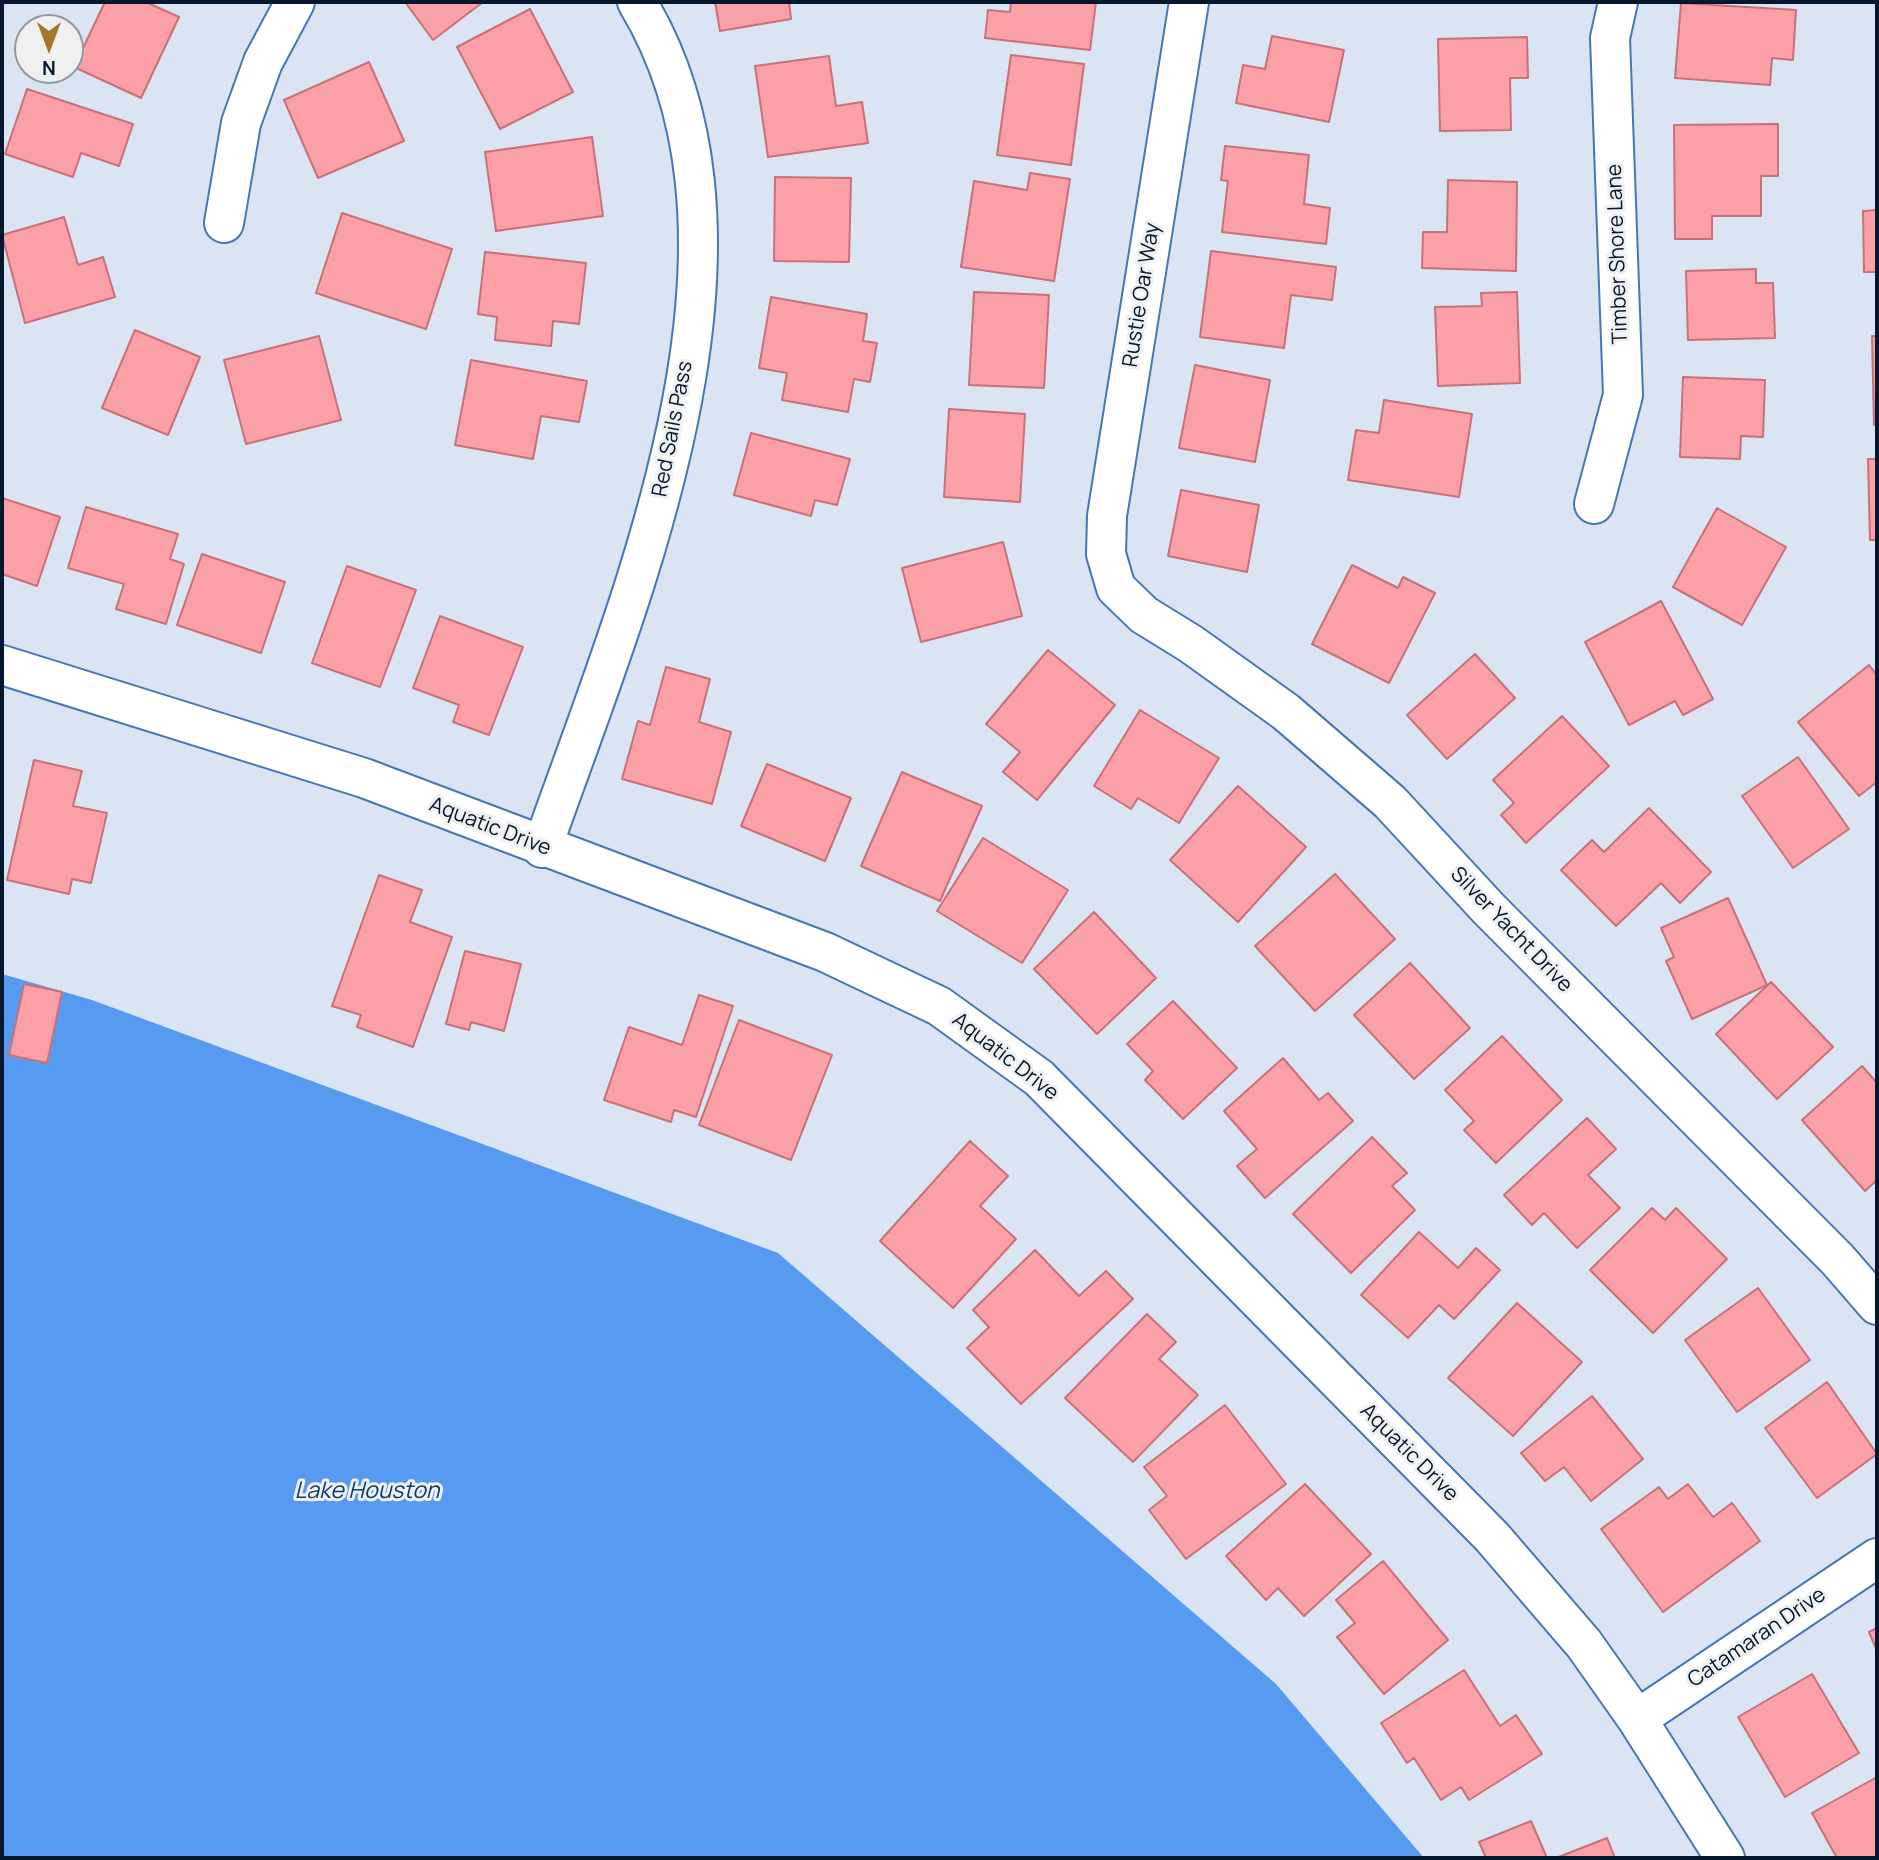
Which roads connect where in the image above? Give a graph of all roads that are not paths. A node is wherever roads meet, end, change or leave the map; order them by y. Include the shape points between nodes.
1 (295, 2) edge
2 (637, 2) edge
3 (1189, 2) edge
4 (1618, 2) edge
5 (224, 223) dead end
6 (1594, 504) dead end
7 (1116, 588) joint
8 (2, 665) edge
9 (542, 848) junction
10 (1877, 1305) edge
11 (1877, 1558) edge
12 (1637, 1719) junction
13 (1725, 1858) edge

1 - 5 street via 263,62 241,123
2 - 9 street, Red Sails Pass via 682,106 698,189 699,258 691,335 672,448 648,544
3 - 7 street, Rustie Oar Way via 1107,516 1106,554
4 - 6 street, Timber Shore Lane via 1610,38 1623,395
7 - 10 street, Silver Yacht Drive via 1144,615 1286,712 1390,802
8 - 9 street, Aquatic Drive via 364,778
9 - 12 street, Aquatic Drive via 825,952 939,1006 1039,1078 1492,1537 1584,1644
11 - 12 street, Catamaran Drive
12 - 13 street, Aquatic Drive

